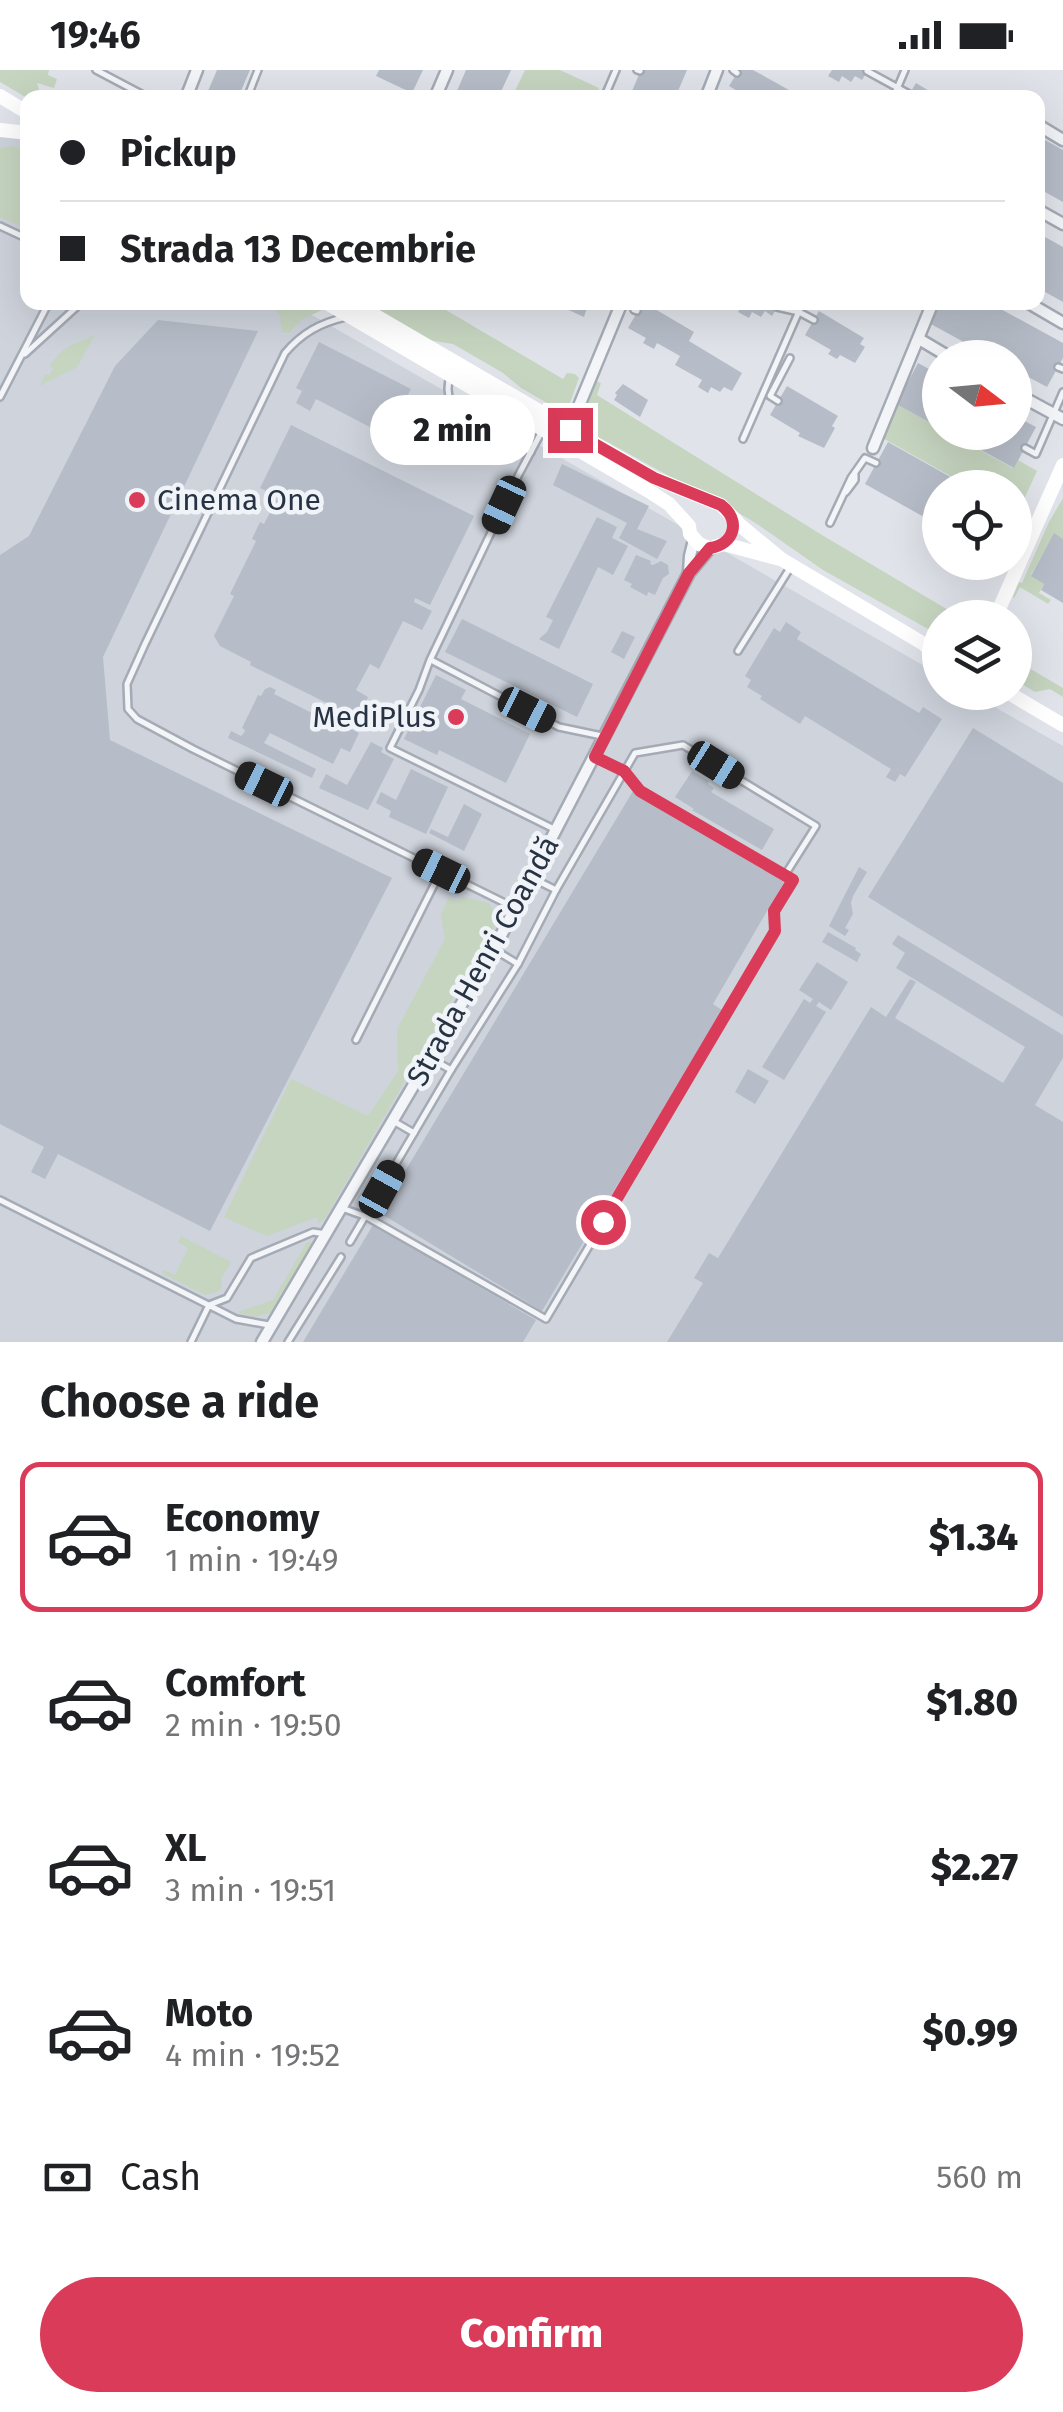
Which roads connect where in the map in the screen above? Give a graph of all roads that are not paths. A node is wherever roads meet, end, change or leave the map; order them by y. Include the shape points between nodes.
1 (96, 70) edge
2 (905, 70) edge
3 (867, 71) edge
4 (898, 87) junction
5 (134, 90) edge
6 (897, 90) edge
7 (903, 90) edge
8 (45, 310) edge
9 (73, 310) edge
10 (348, 310) edge
11 (352, 310) edge
12 (352, 310) edge
13 (619, 310) edge
14 (634, 310) edge
15 (791, 310) edge
16 (930, 310) edge
17 (638, 311) dead end
18 (800, 312) junction
19 (814, 320) dead end
20 (919, 339) junction
21 (922, 341) edge
22 (20, 358) junction
23 (790, 358) dead end
24 (449, 374) junction
25 (1063, 392) edge
26 (0, 396) edge
27 (778, 401) dead end
28 (1032, 402) edge
29 (1058, 417) edge
30 (543, 429) junction
31 (486, 430) dead end
32 (570, 430) junction
33 (744, 439) dead end
34 (457, 442) dead end
35 (873, 448) dead end
36 (1028, 450) edge
37 (531, 452) junction
38 (876, 463) dead end
39 (1063, 465) edge
40 (714, 503) junction
41 (731, 515) junction
42 (830, 523) dead end
43 (692, 533) junction
44 (717, 546) junction
45 (786, 562) junction
46 (689, 573) junction
47 (1003, 600) edge
48 (922, 643) edge
49 (738, 651) dead end
50 (430, 660) junction
51 (1032, 707) edge
52 (1063, 725) edge
53 (605, 737) junction
54 (595, 757) junction
55 (624, 771) junction
56 (556, 830) junction
57 (441, 871) junction
58 (785, 875) junction
59 (532, 878) junction
60 (556, 890) junction
61 (516, 908) junction
62 (494, 949) junction
63 (518, 964) junction
64 (356, 1040) dead end
65 (429, 1058) junction
66 (450, 1070) junction
67 (392, 1121) junction
68 (414, 1133) junction
69 (0, 1200) edge
70 (342, 1208) junction
71 (367, 1217) junction
72 (326, 1234) junction
73 (350, 1242) dead end
74 (341, 1257) dead end
75 (209, 1305) junction
76 (272, 1326) junction
77 (191, 1342) edge
78 (262, 1342) edge
79 (288, 1342) edge

1 - 5 lane
2 - 4 lane
3 - 4 lane
4 - 6 lane
4 - 7 lane
8 - 22 lane
9 - 22 lane
10 - 57 lane via 301,336 284,354 145,644 128,684 128,709 192,748
11 - 24 main road
12 - 32 main road
13 - 32 street
14 - 17 lane
15 - 18 lane
16 - 20 street
18 - 19 lane
18 - 33 lane
20 - 21 street
20 - 35 street
22 - 26 lane
23 - 27 lane via 770,396
24 - 30 main road
24 - 34 lane
25 - 29 lane
28 - 29 street
29 - 36 lane via 1036,454
30 - 37 lane
30 - 43 main road via 669,504
31 - 37 lane
32 - 40 main road
37 - 50 lane
38 - 42 lane via 865,458
39 - 47 main road
40 - 41 main road
40 - 43 main road via 692,514
41 - 44 main road via 733,532
41 - 45 main road
43 - 44 main road via 704,547
43 - 46 street, Strada Henri Coandă
44 - 45 main road
44 - 46 street, Strada Henri Coandă
45 - 48 main road
45 - 49 lane
46 - 53 street, Strada Henri Coandă
50 - 53 lane via 560,727
50 - 56 lane via 390,748
51 - 52 main road
53 - 54 street, Strada Henri Coandă
54 - 55 lane
54 - 56 street, Strada Henri Coandă
55 - 58 lane via 640,791
55 - 58 lane via 635,753 683,745 816,826
55 - 60 lane
56 - 59 street, Strada Henri Coandă
57 - 61 lane
57 - 64 lane
58 - 71 lane via 793,880 774,911 775,931 546,1319
59 - 60 lane
59 - 61 street, Strada Henri Coandă
60 - 63 lane
61 - 62 street, Strada Henri Coandă
62 - 63 lane
62 - 65 street, Strada Henri Coandă
63 - 66 lane
65 - 66 lane
65 - 67 street, Strada Henri Coandă
66 - 68 lane
67 - 68 lane
67 - 70 street, Strada Henri Coandă
68 - 71 lane
69 - 75 lane
70 - 71 lane
70 - 72 street, Strada Henri Coandă
71 - 73 lane
72 - 75 lane via 313,1232 251,1258 226,1298
72 - 76 street, Strada Henri Coandă
74 - 79 lane
75 - 76 lane via 236,1320
75 - 77 lane
76 - 78 street, Strada Henri Coandă

